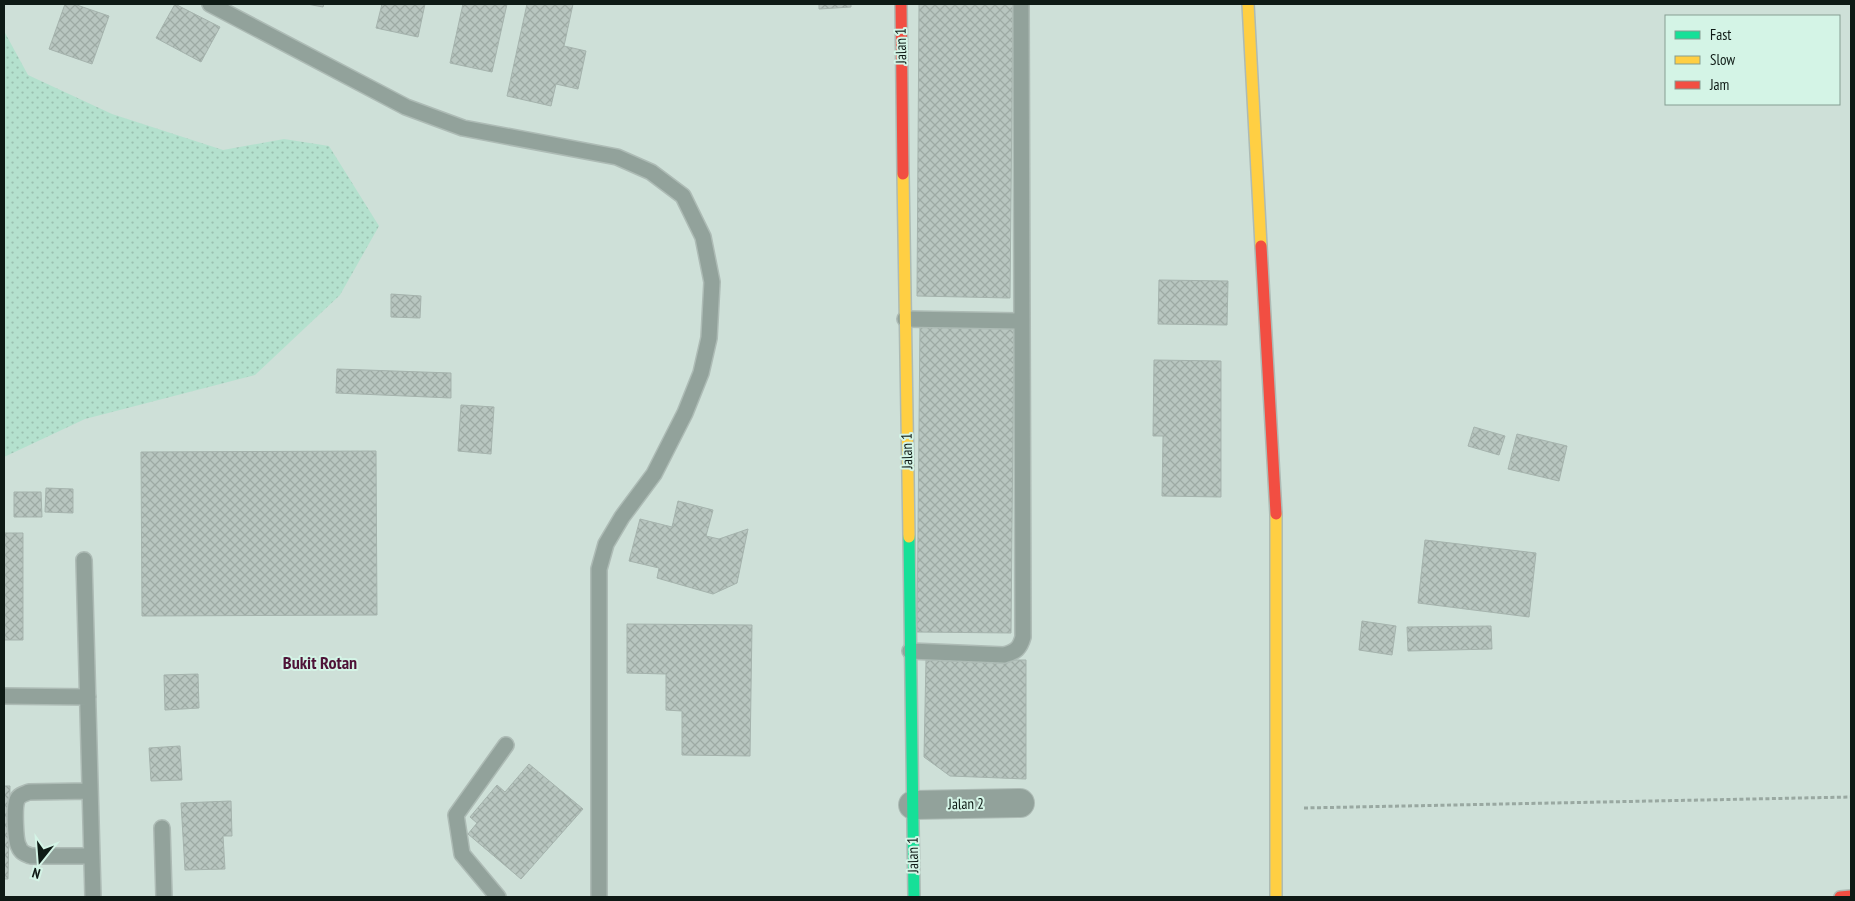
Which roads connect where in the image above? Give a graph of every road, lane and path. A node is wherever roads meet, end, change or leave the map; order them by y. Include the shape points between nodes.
1 (210, 4) edge
2 (901, 4) edge
3 (1021, 4) edge
4 (1248, 4) edge
5 (905, 319) junction
6 (1022, 320) junction
7 (84, 560) dead end
8 (910, 651) junction
9 (4, 696) edge
10 (88, 697) junction
11 (506, 745) dead end
12 (90, 791) junction
13 (1851, 797) edge
14 (1020, 803) dead end
15 (913, 804) junction
16 (1276, 809) junction
17 (162, 828) dead end
18 (92, 856) junction
19 (1851, 896) edge
20 (93, 897) edge
21 (164, 897) edge
22 (498, 897) edge
23 (599, 897) edge
24 (914, 897) edge
25 (1276, 897) edge
26 (1840, 897) edge

1 - 23 lane via 406,108 463,128 617,157 651,172 683,196 703,237 712,282 709,338 701,373 654,474 606,544 598,569
2 - 5 main road, Jalan 1
3 - 6 lane
4 - 16 main road via 1276,518
5 - 6 lane
5 - 8 main road, Jalan 1
6 - 8 lane via 1021,646 1004,655
7 - 10 lane
8 - 15 main road, Jalan 1
9 - 10 lane
10 - 12 lane
11 - 22 lane via 456,815 462,854
12 - 18 lane
12 - 18 lane via 29,792 17,799 16,815 17,842 24,854
13 - 16 path
14 - 15 street, Jalan 2
15 - 24 main road, Jalan 1
16 - 25 main road
17 - 21 lane
18 - 20 lane
19 - 26 main road

